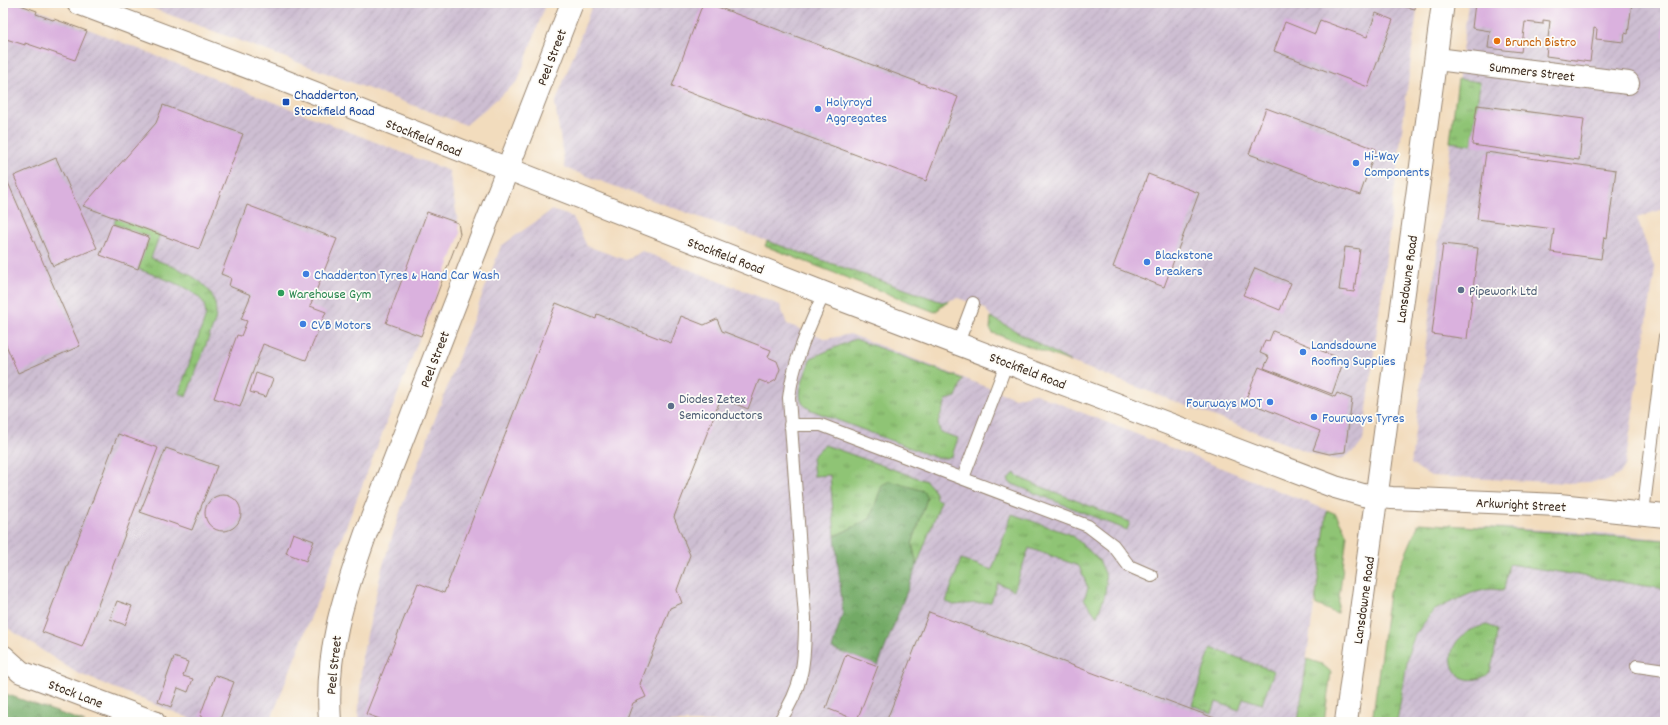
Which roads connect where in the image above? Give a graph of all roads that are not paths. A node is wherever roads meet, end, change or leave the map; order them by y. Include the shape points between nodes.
1 (78, 3) edge
2 (572, 3) edge
3 (1443, 3) edge
4 (1437, 59) junction
5 (1628, 83) dead end
6 (508, 170) junction
7 (824, 293) junction
8 (973, 303) dead end
9 (1665, 337) edge
10 (958, 343) junction
11 (1007, 362) junction
12 (790, 425) junction
13 (963, 478) junction
14 (1377, 497) junction
15 (1643, 513) junction
16 (1665, 516) edge
17 (1152, 576) dead end
18 (3, 656) edge
19 (1637, 666) dead end
20 (1665, 670) edge
21 (154, 722) edge
22 (330, 722) edge
23 (780, 722) edge
24 (1346, 722) edge

1 - 6 street, Stockfield Road via 282,80
2 - 6 street, Peel Street
3 - 4 street, Lansdowne Road
4 - 5 street, Summers Street
4 - 14 street, Lansdowne Road
6 - 7 street, Stockfield Road
6 - 22 street, Peel Street via 348,584 333,646 329,677
7 - 10 street, Stockfield Road
7 - 12 lane via 791,378
8 - 10 lane
9 - 15 lane
10 - 11 street, Stockfield Road
11 - 13 lane
11 - 14 street, Stockfield Road via 1335,487
12 - 13 lane via 821,425
12 - 23 lane via 806,618 806,650 802,679
13 - 17 lane via 1088,526 1113,545 1129,566
14 - 15 street, Arkwright Street via 1559,505
14 - 24 street, Lansdowne Road
15 - 16 street, Arkwright Street
18 - 21 street, Stock Lane via 22,672
19 - 20 lane

